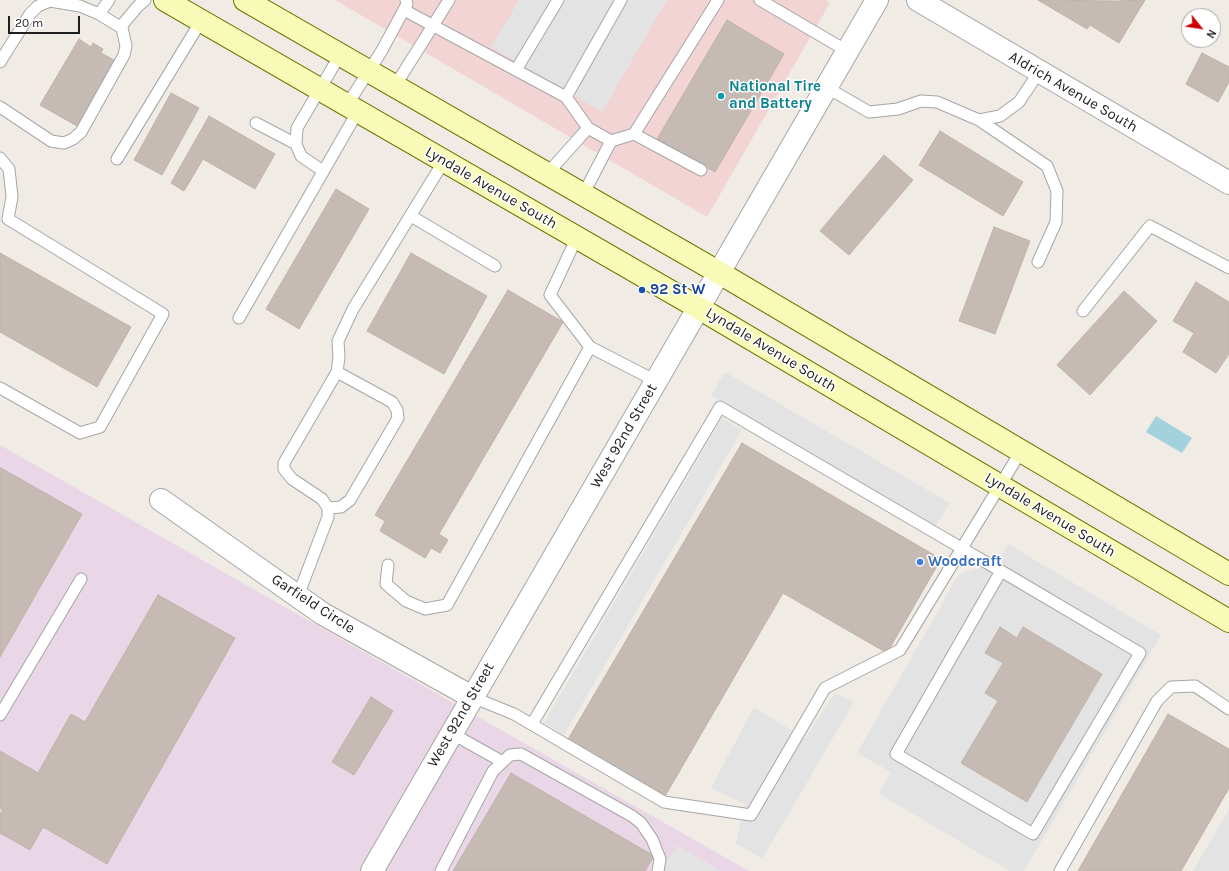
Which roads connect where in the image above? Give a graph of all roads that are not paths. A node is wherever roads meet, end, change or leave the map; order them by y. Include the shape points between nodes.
1 (109, 0) edge
2 (145, 0) edge
3 (165, 0) edge
4 (245, 0) edge
5 (449, 0) edge
6 (558, 0) edge
7 (621, 0) edge
8 (718, 0) edge
9 (760, 0) edge
10 (877, 0) edge
11 (918, 0) edge
12 (404, 4) edge
13 (99, 14) junction
14 (202, 21) junction
15 (433, 27) junction
16 (122, 28) junction
17 (847, 51) junction
18 (340, 55) junction
19 (0, 62) edge
20 (516, 70) junction
21 (369, 71) junction
22 (1039, 72) junction
23 (395, 86) junction
24 (826, 87) junction
25 (320, 89) junction
26 (566, 97) junction
27 (0, 108) edge
28 (352, 108) junction
29 (979, 120) junction
30 (256, 123) dead end
31 (588, 128) junction
32 (634, 134) junction
33 (611, 141) junction
34 (296, 144) junction
35 (0, 158) edge
36 (117, 159) dead end
37 (444, 161) junction
38 (701, 170) dead end
39 (323, 171) junction
40 (547, 174) junction
41 (1229, 183) edge
42 (583, 195) junction
43 (411, 216) junction
44 (4, 219) edge
45 (577, 237) junction
46 (1038, 262) dead end
47 (495, 266) dead end
48 (1229, 268) edge
49 (718, 272) junction
50 (699, 308) junction
51 (1083, 311) dead end
52 (239, 318) dead end
53 (590, 347) junction
54 (337, 372) junction
55 (656, 381) junction
56 (0, 388) edge
57 (1021, 451) junction
58 (1001, 486) junction
59 (161, 500) dead end
60 (328, 508) junction
61 (963, 549) junction
62 (388, 565) dead end
63 (1001, 571) junction
64 (1229, 574) edge
65 (82, 579) dead end
66 (298, 596) junction
67 (1229, 621) edge
68 (472, 697) junction
69 (1229, 709) edge
70 (0, 715) edge
71 (532, 724) junction
72 (451, 733) junction
73 (501, 761) junction
74 (372, 871) edge
75 (441, 871) edge
76 (658, 871) edge
77 (1060, 871) edge

1 - 13 lane
2 - 16 lane via 128,17
3 - 14 main road, Lyndale Avenue South
4 - 18 main road
5 - 15 lane
6 - 20 lane
7 - 26 lane
8 - 32 lane
9 - 17 lane
10 - 17 street, West 92nd Street
11 - 22 street, Aldrich Avenue South
12 - 15 lane
12 - 21 lane
13 - 16 lane
13 - 19 lane via 80,6 50,1 38,6 30,14
14 - 25 main road, Lyndale Avenue South
14 - 36 lane
15 - 20 lane
15 - 23 lane
16 - 27 lane via 126,46 124,55 81,132 73,139 64,143 51,141
17 - 24 street, West 92nd Street
18 - 21 main road
18 - 25 lane
20 - 26 lane
21 - 23 main road
21 - 28 lane
22 - 29 lane via 1019,102 1000,116
22 - 41 street, Aldrich Avenue South
23 - 40 main road
24 - 29 lane via 869,112 898,109 921,101 937,102
24 - 49 street, West 92nd Street
25 - 28 main road, Lyndale Avenue South
25 - 34 lane via 297,128
26 - 31 lane
28 - 37 main road, Lyndale Avenue South
28 - 39 lane
29 - 46 lane via 1047,166 1057,191 1056,222
30 - 34 lane
31 - 33 lane
31 - 40 lane
32 - 33 lane
32 - 38 lane
33 - 42 lane
34 - 39 lane via 301,156
35 - 44 lane via 9,169 12,197
37 - 43 lane
37 - 45 main road, Lyndale Avenue South
39 - 52 lane
40 - 42 main road
42 - 49 main road
43 - 47 lane
43 - 54 lane via 353,310 338,341
44 - 56 lane via 163,314 100,427 80,433
45 - 50 main road, Lyndale Avenue South
45 - 53 lane via 550,295
48 - 51 lane via 1150,226
49 - 50 street, West 92nd Street
49 - 57 main road
50 - 55 street, West 92nd Street
50 - 58 main road, Lyndale Avenue South
53 - 55 lane
53 - 62 lane via 447,605 425,609 406,601 386,584
54 - 60 lane via 284,463 284,469 292,479 322,499
54 - 60 lane via 392,402 398,418 350,500 341,508
55 - 68 street, West 92nd Street
57 - 58 lane
57 - 64 main road
58 - 61 lane
58 - 67 main road, Lyndale Avenue South
59 - 66 street, Garfield Circle
60 - 66 lane via 328,517
61 - 63 lane
61 - 71 lane via 900,650 825,688 751,815 664,802
61 - 71 lane via 720,407
63 - 63 lane via 1140,653 1033,834 896,754
65 - 70 lane
66 - 68 street, Garfield Circle via 323,614
68 - 71 lane
68 - 72 street, West 92nd Street
69 - 77 lane via 1195,686 1172,686 1157,701
72 - 73 lane
72 - 74 street, West 92nd Street
73 - 75 lane via 493,770
73 - 76 lane via 510,755 522,754 632,816 641,823 652,839 660,859

